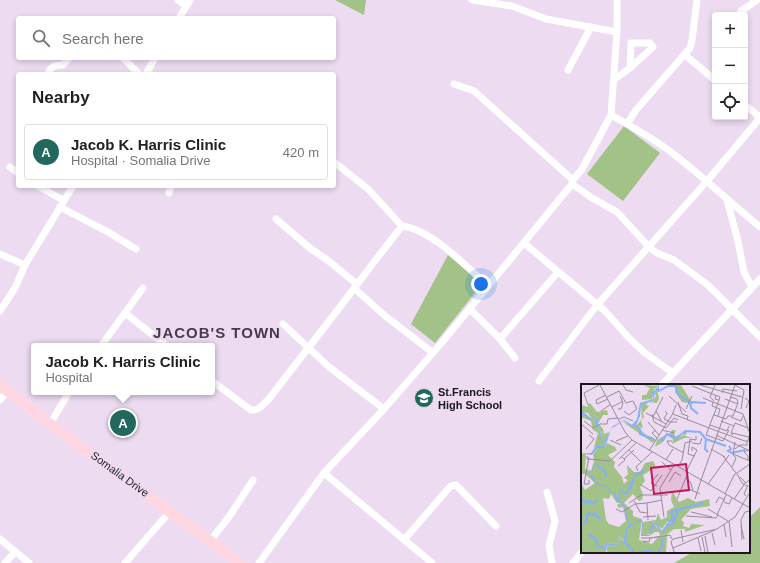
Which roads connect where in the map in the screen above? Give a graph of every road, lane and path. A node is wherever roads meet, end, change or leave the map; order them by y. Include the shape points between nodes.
1 (178, 0) edge
2 (472, 0) edge
3 (617, 0) edge
4 (698, 0) edge
5 (757, 0) edge
6 (188, 3) edge
7 (513, 3) edge
8 (741, 11) dead end
9 (180, 16) edge
10 (591, 27) junction
11 (617, 32) junction
12 (685, 55) junction
13 (67, 60) edge
14 (125, 60) edge
15 (154, 60) edge
16 (630, 68) dead end
17 (568, 70) dead end
18 (49, 72) edge
19 (137, 72) edge
20 (147, 72) edge
21 (615, 78) junction
22 (712, 78) edge
23 (454, 84) dead end
24 (748, 108) edge
25 (611, 115) junction
26 (759, 120) edge
27 (627, 124) junction
28 (336, 164) edge
29 (10, 167) dead end
30 (16, 171) edge
31 (707, 181) junction
32 (572, 182) junction
33 (41, 188) edge
34 (72, 188) edge
35 (727, 200) junction
36 (61, 204) junction
37 (743, 213) junction
38 (276, 219) dead end
39 (402, 226) junction
40 (734, 226) junction
41 (760, 227) edge
42 (524, 243) junction
43 (649, 247) junction
44 (136, 249) dead end
45 (0, 254) edge
46 (25, 265) junction
47 (558, 272) junction
48 (760, 278) edge
49 (356, 286) junction
50 (488, 286) junction
51 (143, 288) dead end
52 (752, 288) junction
53 (597, 305) junction
54 (732, 308) junction
55 (470, 309) junction
56 (0, 311) edge
57 (125, 313) junction
58 (283, 324) dead end
59 (760, 337) edge
60 (500, 339) junction
61 (103, 343) edge
62 (163, 343) edge
63 (308, 348) junction
64 (432, 352) junction
65 (515, 358) dead end
66 (673, 373) junction
67 (539, 381) dead end
68 (215, 383) edge
69 (663, 384) edge
70 (2, 393) edge
71 (66, 395) edge
72 (384, 410) junction
73 (50, 424) junction
74 (324, 473) junction
75 (253, 480) dead end
76 (547, 492) dead end
77 (166, 516) junction
78 (496, 526) dead end
79 (0, 539) edge
80 (404, 540) junction
81 (210, 541) junction
82 (15, 552) junction
83 (581, 553) edge
84 (5, 563) edge
85 (29, 563) edge
86 (125, 563) edge
87 (230, 563) edge
88 (240, 563) edge
89 (259, 563) edge
90 (432, 563) edge
91 (552, 563) edge
92 (573, 563) edge

1 - 6 street
2 - 7 street
3 - 11 street
4 - 12 street via 692,40
5 - 8 street
6 - 9 street
7 - 10 street via 546,19
10 - 11 street
10 - 17 street
11 - 21 street
12 - 22 street
12 - 27 street via 636,110
13 - 18 street via 63,65 52,67
14 - 19 street
15 - 20 street
16 - 21 street
21 - 25 street
23 - 32 street via 474,91
24 - 26 street
25 - 27 street
25 - 32 street via 582,169
26 - 31 street
27 - 31 street via 670,151
28 - 39 street via 368,189
29 - 30 street
31 - 35 street
31 - 43 street
32 - 42 street
32 - 43 street via 592,198 617,212
33 - 36 street
34 - 36 street
35 - 37 street
35 - 40 street
36 - 44 street
36 - 46 street
37 - 40 street
37 - 41 street
38 - 49 street
39 - 49 street
39 - 50 street via 422,232
40 - 52 street via 744,272
42 - 47 street
42 - 50 street
43 - 53 street
43 - 54 street via 674,260 708,285
45 - 46 street
46 - 56 street via 15,288
47 - 53 street
47 - 60 street
48 - 52 street
49 - 63 street
49 - 64 street via 384,315
50 - 55 street
51 - 57 street
52 - 54 street
53 - 66 street via 645,353
53 - 67 street
54 - 59 street
54 - 66 street
55 - 60 street
55 - 64 street
57 - 61 street
57 - 62 street
58 - 63 street
60 - 65 street
63 - 68 street via 268,400 256,410 250,410
63 - 72 street
64 - 72 street
66 - 69 street
70 - 73 main road, Somalia Drive
70 - 77 main road, Somalia Drive
71 - 73 street
72 - 74 street
73 - 81 main road, Somalia Drive
74 - 80 street
74 - 89 street
75 - 81 street
76 - 91 street via 554,521 549,545
77 - 86 street
77 - 87 main road, Somalia Drive
78 - 80 street via 456,485 448,489
79 - 82 street
80 - 90 street
81 - 88 main road, Somalia Drive
82 - 84 street
82 - 85 street
83 - 92 street

